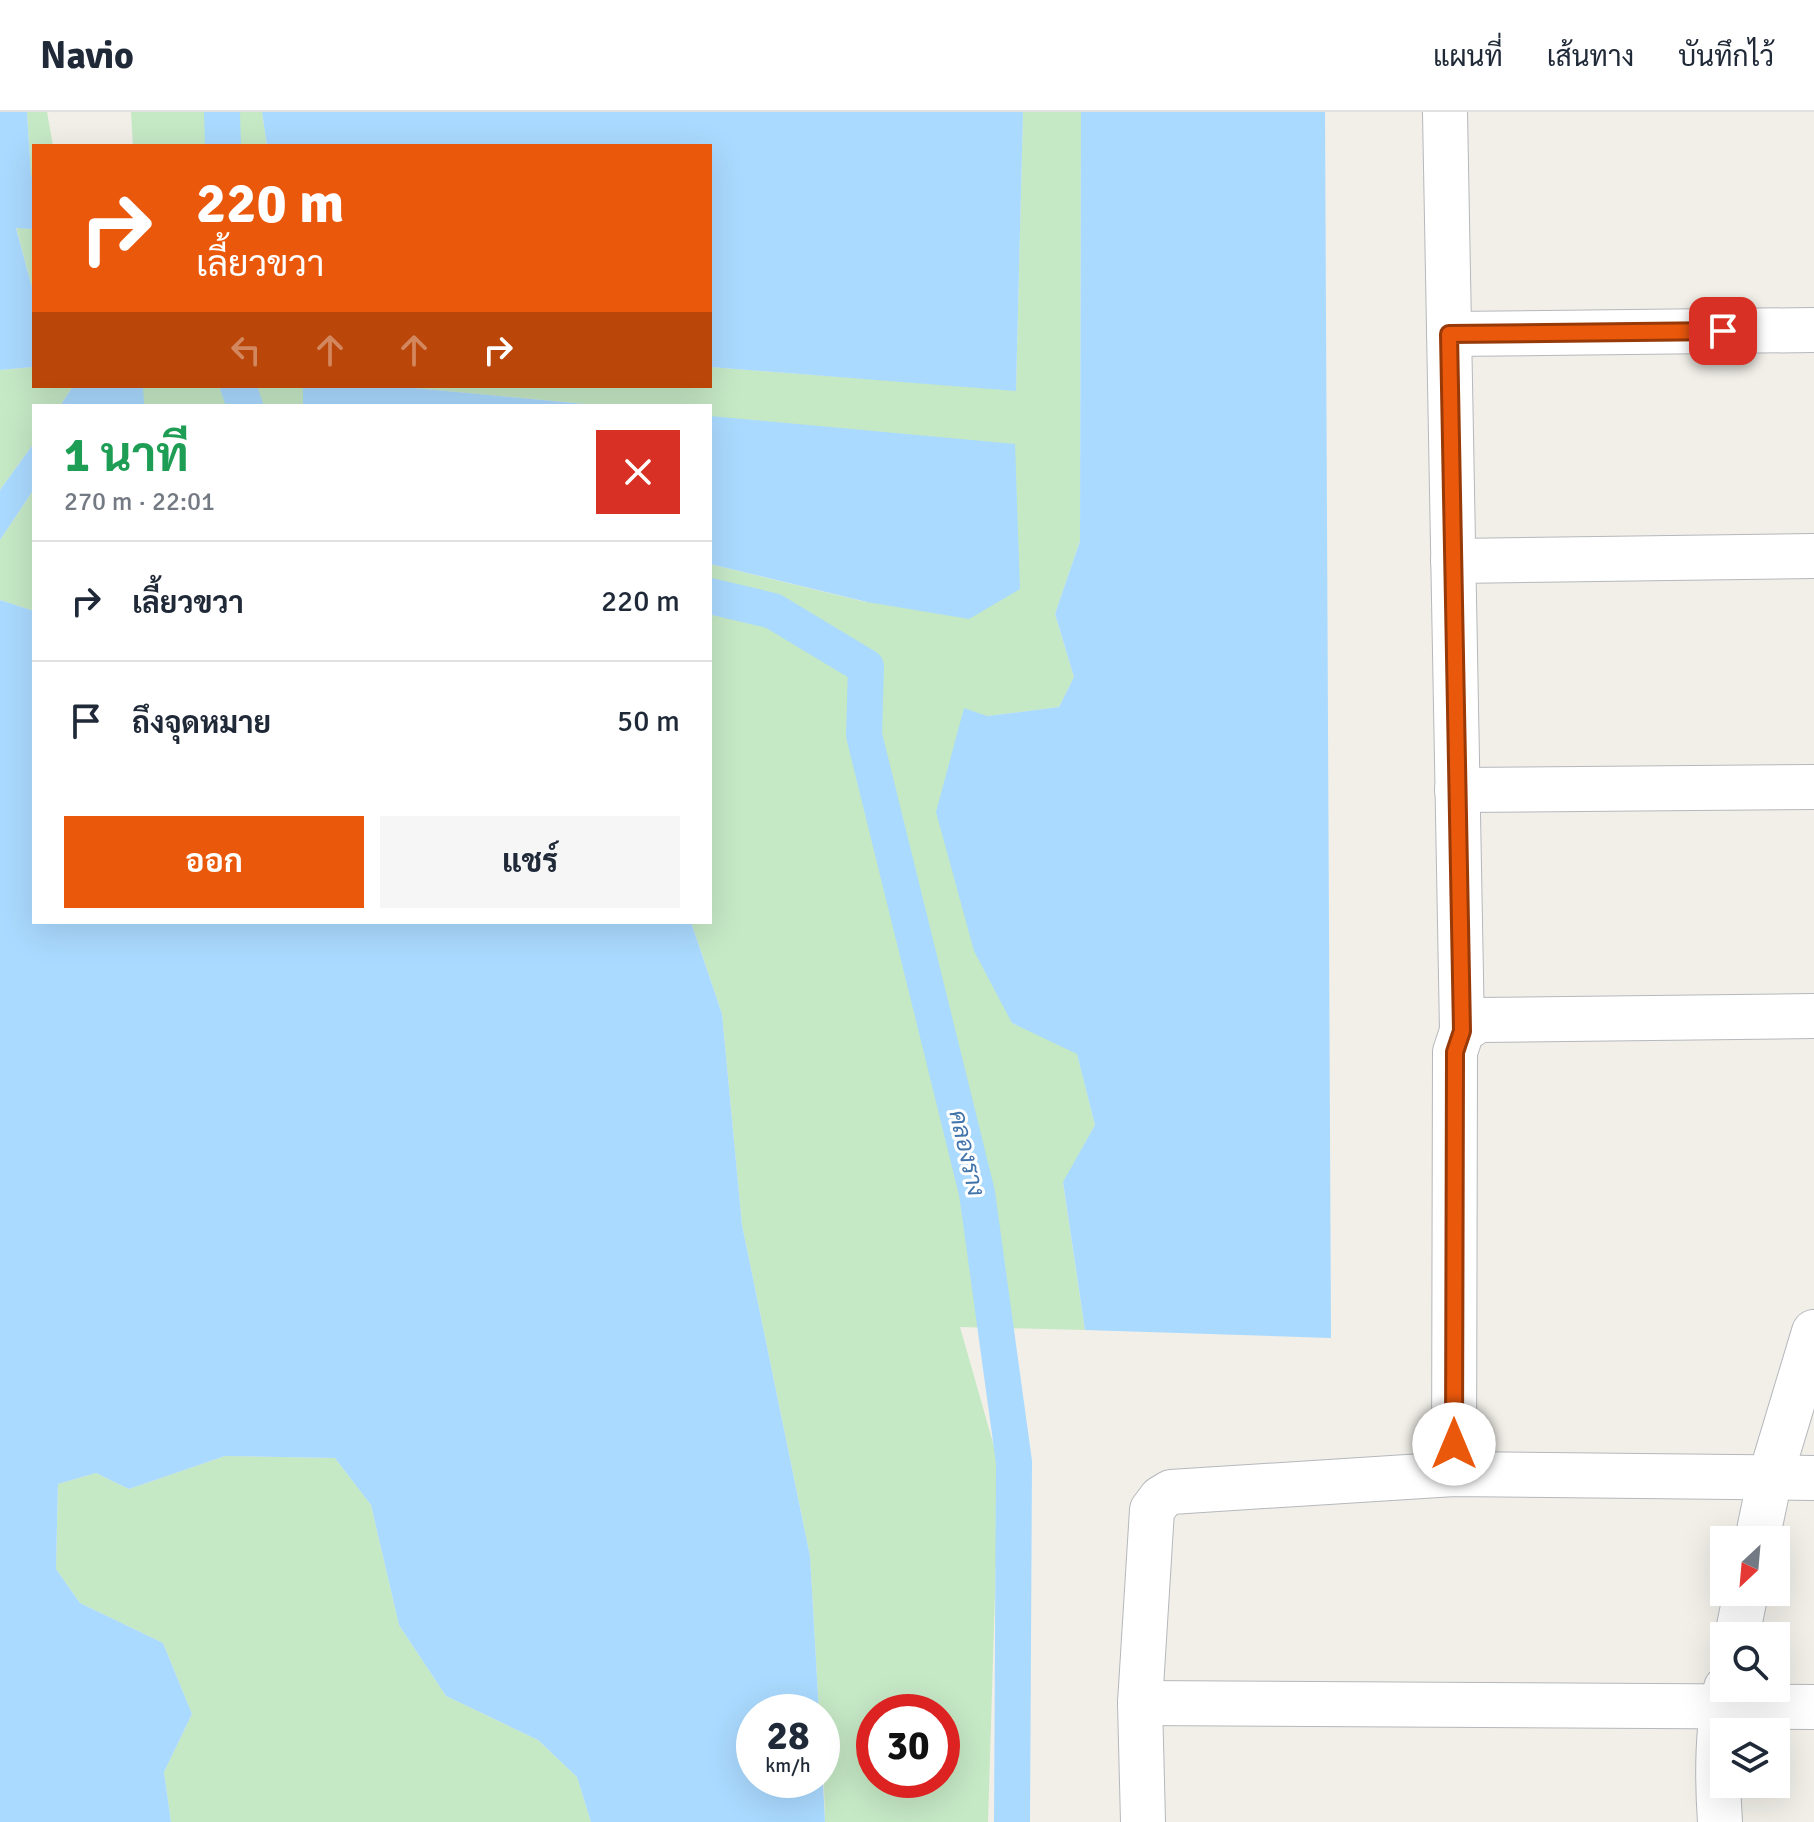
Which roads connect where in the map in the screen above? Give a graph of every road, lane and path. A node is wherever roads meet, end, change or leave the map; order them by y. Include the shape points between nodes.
1 (1445, 112) edge
2 (1814, 330) edge
3 (1449, 334) junction
4 (1814, 556) edge
5 (1453, 561) junction
6 (1814, 787) edge
7 (1457, 790) junction
8 (1814, 1016) edge
9 (1462, 1031) junction
10 (1814, 1332) edge
11 (1454, 1474) junction
12 (1770, 1478) junction
13 (1814, 1478) edge
14 (1760, 1526) edge
15 (1710, 1697) edge
16 (1724, 1702) edge
17 (1769, 1702) edge
18 (1140, 1703) junction
19 (1814, 1707) edge
20 (1717, 1814) edge
21 (1143, 1822) edge

1 - 3 street
2 - 3 street
3 - 5 street
4 - 5 street
5 - 7 street
6 - 7 street
7 - 9 street
8 - 9 street via 1479,1020
9 - 11 street via 1455,1052
10 - 12 street
11 - 12 street
11 - 18 street via 1171,1492 1161,1498 1152,1510
12 - 13 street
12 - 14 street
15 - 18 street
16 - 20 street
17 - 19 street
18 - 21 street

